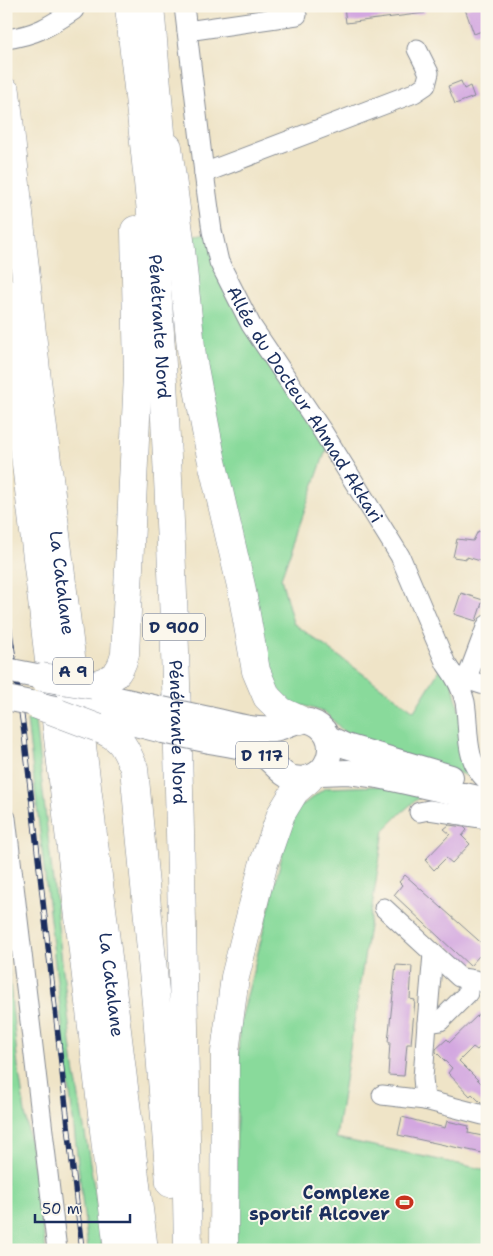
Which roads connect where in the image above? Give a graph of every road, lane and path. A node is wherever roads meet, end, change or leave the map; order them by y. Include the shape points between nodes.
1 (75, 6) edge
2 (124, 6) edge
3 (130, 6) edge
4 (150, 6) edge
5 (184, 6) edge
6 (297, 15) dead end
7 (187, 31) junction
8 (153, 35) junction
9 (6, 39) edge
10 (417, 49) dead end
11 (6, 92) edge
12 (204, 173) junction
13 (6, 293) edge
14 (487, 625) edge
15 (6, 670) edge
16 (42, 677) joint
17 (461, 677) junction
18 (487, 686) edge
19 (6, 698) edge
20 (38, 705) joint
21 (96, 705) junction
22 (300, 720) junction
23 (209, 730) junction
24 (329, 738) junction
25 (314, 776) junction
26 (487, 781) edge
27 (487, 787) edge
28 (487, 800) edge
29 (419, 812) dead end
30 (6, 818) edge
31 (487, 819) edge
32 (384, 908) dead end
33 (433, 954) junction
34 (468, 981) junction
35 (487, 985) edge
36 (427, 1023) junction
37 (382, 1094) dead end
38 (425, 1100) junction
39 (487, 1116) edge
40 (57, 1250) edge
41 (118, 1250) edge
42 (144, 1250) edge
43 (174, 1250) edge
44 (188, 1250) edge
45 (206, 1250) edge
46 (224, 1250) edge

1 - 9 street via 74,10 46,28
2 - 21 highway via 134,132 137,395 125,654 123,663 116,675 107,681
3 - 44 highway, Pénétrante Nord / D 900 via 157,284 171,538 181,809
4 - 8 highway, Pénétrante Nord / D 900
5 - 7 street, Allée du Docteur Ahmad Akkari
6 - 7 street
7 - 12 street, Allée du Docteur Ahmad Akkari
8 - 22 highway via 192,356 256,671 267,697 281,711
8 - 45 highway, Pénétrante Nord / D 900 via 174,283 189,537
10 - 12 street via 429,73 426,85 414,93
11 - 42 highway, La Catalane / A 9 via 38,390
12 - 17 street, Allée du Docteur Ahmad Akkari via 219,262 231,289 400,556 446,664
13 - 41 highway, La Catalane / A 9
14 - 17 street
15 - 16 main road, bridge
16 - 21 highway, bridge
17 - 18 street
17 - 26 street, Allée du Docteur Ahmad Akkari via 472,761
19 - 20 main road, bridge
20 - 21 highway, bridge
21 - 23 main road, D 117, bridge
21 - 43 highway via 113,734 126,748 134,768 157,1014
22 - 23 main road, D 117 via 274,729
22 - 24 main road, D 117 via 318,726
23 - 25 main road, D 117 via 258,752 293,778
24 - 25 main road via 328,762
24 - 27 main road, D 117 via 346,746
25 - 28 main road, D 117 via 348,772 379,776
25 - 46 highway via 295,791 280,814 263,866 235,977 225,1052
29 - 31 street via 429,810
30 - 40 street
32 - 33 street
33 - 34 street
33 - 36 street
34 - 35 street via 483,981
34 - 36 street via 468,993 440,1021
36 - 38 street via 423,1078
37 - 38 street
38 - 39 street

